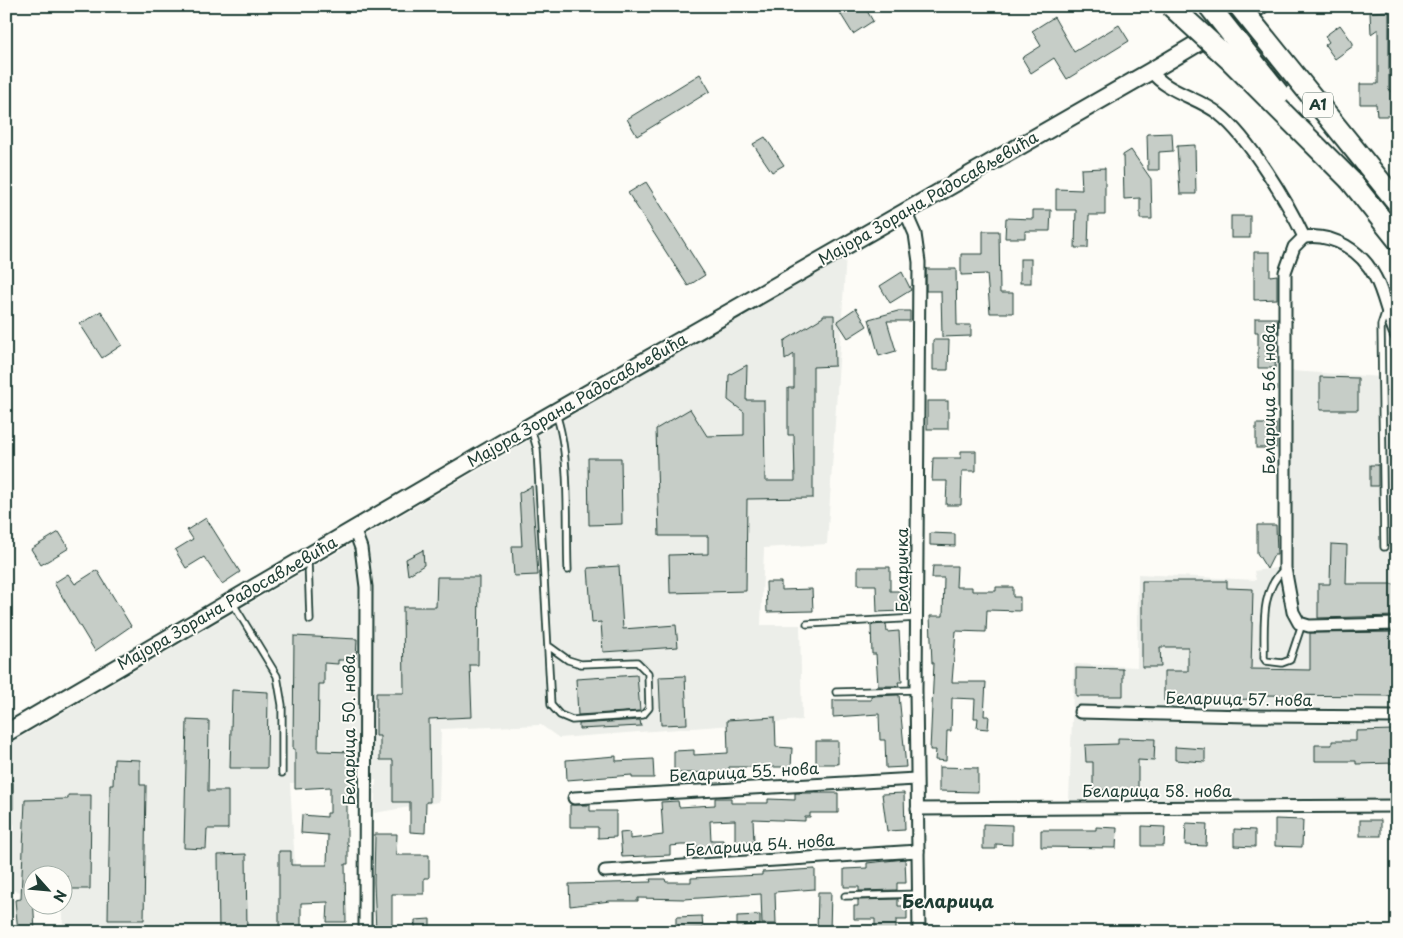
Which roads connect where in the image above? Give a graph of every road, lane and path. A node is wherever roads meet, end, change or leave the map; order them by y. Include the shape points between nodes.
1 (1171, 6) edge
2 (1209, 6) edge
3 (1260, 6) edge
4 (1238, 13) edge
5 (1151, 71) junction
6 (1350, 180) junction
7 (1397, 202) edge
8 (905, 211) junction
9 (1304, 237) junction
10 (1397, 239) edge
11 (1386, 310) junction
12 (1397, 336) edge
13 (555, 412) junction
14 (531, 426) junction
15 (354, 529) junction
16 (1384, 547) dead end
17 (308, 556) junction
18 (1285, 568) junction
19 (568, 570) dead end
20 (231, 600) junction
21 (918, 618) junction
22 (310, 620) dead end
23 (808, 624) dead end
24 (1302, 624) junction
25 (1397, 624) edge
26 (550, 647) junction
27 (916, 690) junction
28 (836, 692) dead end
29 (1080, 712) dead end
30 (1397, 717) edge
31 (6, 733) edge
32 (282, 773) dead end
33 (916, 779) junction
34 (6, 783) edge
35 (574, 798) dead end
36 (1397, 806) edge
37 (918, 809) junction
38 (6, 822) edge
39 (918, 851) junction
40 (605, 871) dead end
41 (919, 894) junction
42 (845, 896) dead end
43 (365, 932) edge
44 (919, 932) edge

1 - 6 highway, bridge
2 - 6 highway, A1, bridge
3 - 4 main road, Мајора Зорана Радосављевића
4 - 5 main road, Мајора Зорана Радосављевића
4 - 7 highway, A1, bridge
5 - 8 main road, Мајора Зорана Радосављевића
5 - 9 street via 1162,84 1208,106 1235,129 1290,210
6 - 10 highway, A1
8 - 13 main road, Мајора Зорана Радосављевића
8 - 21 street, Беларичка via 915,234 919,262
9 - 11 street via 1314,235 1336,241 1358,255 1375,276
9 - 18 street, Беларица 56. нова via 1294,247 1285,272
11 - 12 street
11 - 16 lane via 1381,325
13 - 14 main road, Мајора Зорана Радосављевића
13 - 19 lane via 563,440
14 - 15 main road, Мајора Зорана Радосављевића
14 - 26 lane via 537,449
15 - 17 main road, Мајора Зорана Радосављевића
15 - 43 street, Беларица 50. нова via 361,548 366,587
17 - 20 main road, Мајора Зорана Радосављевића
17 - 22 lane
18 - 24 street, Беларица 56. нова via 1292,612
18 - 24 lane via 1266,597 1266,661 1282,663 1290,660
20 - 31 main road, Мајора Зорана Радосављевића
20 - 32 lane via 277,676 282,705
21 - 23 lane
21 - 27 street, Беларичка
24 - 25 street
26 - 26 lane via 552,705 563,718 644,715 649,708 648,673 640,664 633,661 581,664 568,660
27 - 28 lane
27 - 33 street, Беларичка
29 - 30 street, Беларица 57. нова
33 - 35 street, Беларица 55. нова
33 - 37 street, Беларичка
34 - 38 street
36 - 37 street, Беларица 58. нова
37 - 39 street, Беларичка
39 - 40 street, Беларица 54. нова
39 - 41 street, Беларичка
41 - 42 lane
41 - 44 street, Беларичка

